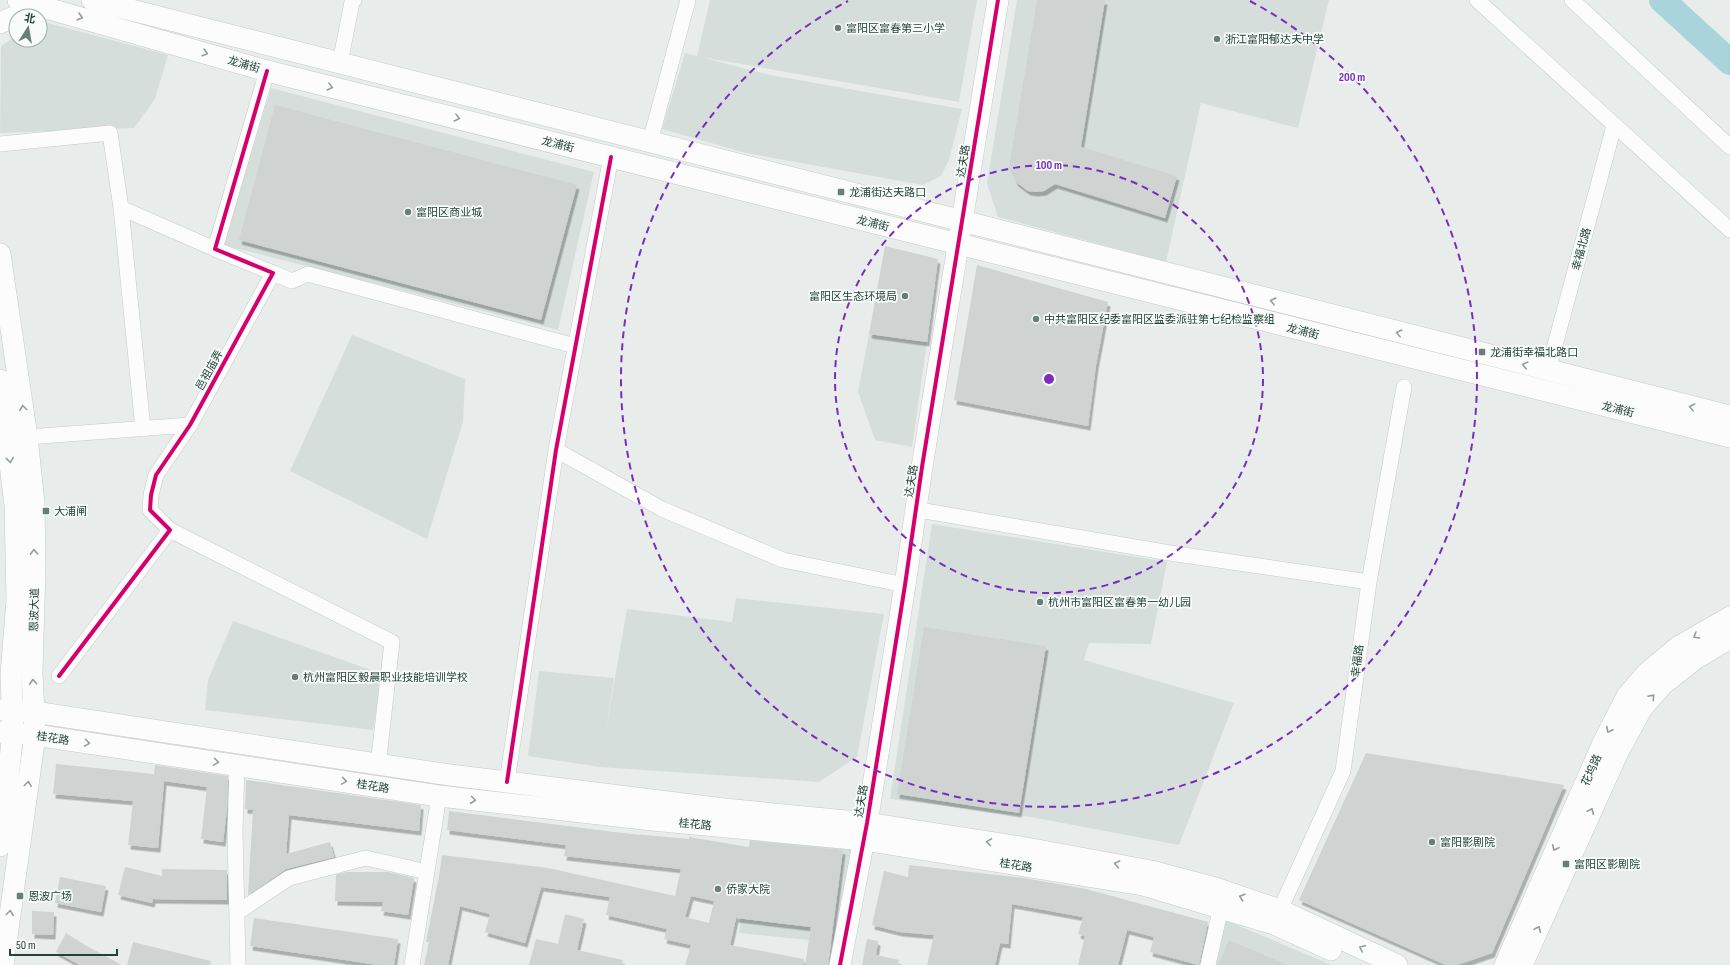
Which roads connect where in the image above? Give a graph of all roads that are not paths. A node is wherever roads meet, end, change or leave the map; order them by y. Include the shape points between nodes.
1 (18, 0) edge
2 (92, 0) edge
3 (354, 0) edge
4 (688, 0) edge
5 (998, 0) edge
6 (1008, 0) edge
7 (1476, 0) edge
8 (1572, 0) edge
9 (42, 6) junction
10 (37, 8) edge
11 (340, 63) junction
12 (267, 71) junction
13 (1614, 126) junction
14 (650, 142) junction
15 (0, 144) edge
16 (1730, 147) edge
17 (611, 157) junction
18 (121, 208) junction
19 (968, 223) junction
20 (1730, 230) edge
21 (964, 246) junction
22 (215, 249) junction
23 (0, 254) edge
24 (273, 273) junction
25 (575, 346) junction
26 (1548, 371) junction
27 (0, 380) edge
28 (1404, 387) dead end
29 (1730, 416) edge
30 (190, 425) junction
31 (143, 429) junction
32 (27, 437) junction
33 (1730, 438) edge
34 (556, 450) junction
35 (925, 511) junction
36 (170, 530) junction
37 (1369, 582) junction
38 (905, 585) junction
39 (17, 600) junction
40 (1730, 617) edge
41 (0, 632) edge
42 (1730, 638) edge
43 (59, 676) dead end
44 (6, 710) edge
45 (34, 712) junction
46 (7, 732) edge
47 (35, 735) junction
48 (237, 765) junction
49 (378, 766) junction
50 (507, 782) junction
51 (439, 796) junction
52 (871, 833) junction
53 (0, 846) edge
54 (427, 872) junction
55 (1221, 907) junction
56 (238, 912) junction
57 (1277, 917) junction
58 (3, 965) edge
59 (238, 965) edge
60 (412, 965) edge
61 (840, 965) edge
62 (851, 965) edge
63 (1208, 965) edge
64 (1364, 965) edge
65 (1397, 965) edge
66 (1504, 965) edge
67 (1522, 965) edge

1 - 9 main road, 龙浦街
2 - 11 main road, 龙浦街
3 - 11 street
4 - 14 street
5 - 19 main road, 达夫路
6 - 19 main road, 达夫路
7 - 13 street
8 - 16 street
9 - 10 main road
9 -> 12 main road, 龙浦街
11 - 14 main road, 龙浦街
12 -> 17 main road, 龙浦街
12 - 22 street
13 - 20 street
13 - 26 street, 幸福北路
14 - 19 main road, 龙浦街
15 - 18 street via 110,132
17 - 21 main road, 龙浦街
17 - 25 street
18 - 22 street
18 - 31 street
19 - 21 main road, 达夫路
26 -> 19 main road, 龙浦街
21 - 33 main road, 龙浦街
21 - 35 main road, 达夫路
21 - 38 main road, 达夫路 via 922,467
22 - 24 street
32 -> 23 main road, 恩波大道
24 - 25 street via 292,281 308,274
24 - 30 street, 邑祖庙弄
25 - 34 street
29 -> 26 main road, 龙浦街
27 -> 39 main road, 恩波大道 via 15,506
28 - 37 street, 幸福路
30 - 31 street
30 - 36 street, 邑祖庙弄 via 156,475 151,495 150,510
31 - 32 street
45 -> 32 main road, 恩波大道 via 34,504
34 - 38 street via 662,509 783,560
34 - 50 street
35 - 37 street via 1170,553
35 - 52 main road, 达夫路
36 - 43 street
36 - 49 street, 邑祖庙弄 via 392,642
37 - 57 street, 幸福路 via 1343,771
38 - 52 main road, 达夫路
39 - 41 main road
39 - 44 main road, 恩波大道
40 -> 66 main road, 花坞路 via 1678,647 1648,672 1627,696 1603,743
67 -> 42 main road, 花坞路 via 1617,754 1642,708 1662,685
44 - 45 main road
44 - 46 main road, 恩波大道
45 - 47 main road, 恩波大道
45 - 49 main road
46 - 47 main road, 桂花路
46 - 53 main road, 恩波大道
47 -> 48 main road, 桂花路
58 -> 47 main road, 恩波大道
48 -> 51 main road, 桂花路
48 - 56 street via 235,832
49 - 50 main road
50 - 52 main road via 724,809
51 -> 52 main road, 桂花路 via 644,820
51 - 54 street
52 - 55 main road, 桂花路 via 1143,885
57 -> 52 main road via 1215,888 1151,871 1021,847
52 - 61 main road, 达夫路
52 - 62 main road, 达夫路
54 - 56 street via 366,858 289,878
54 - 60 street
55 - 57 main road, 桂花路
55 - 63 street
56 - 59 street
57 - 64 main road, 桂花路
65 -> 57 main road

